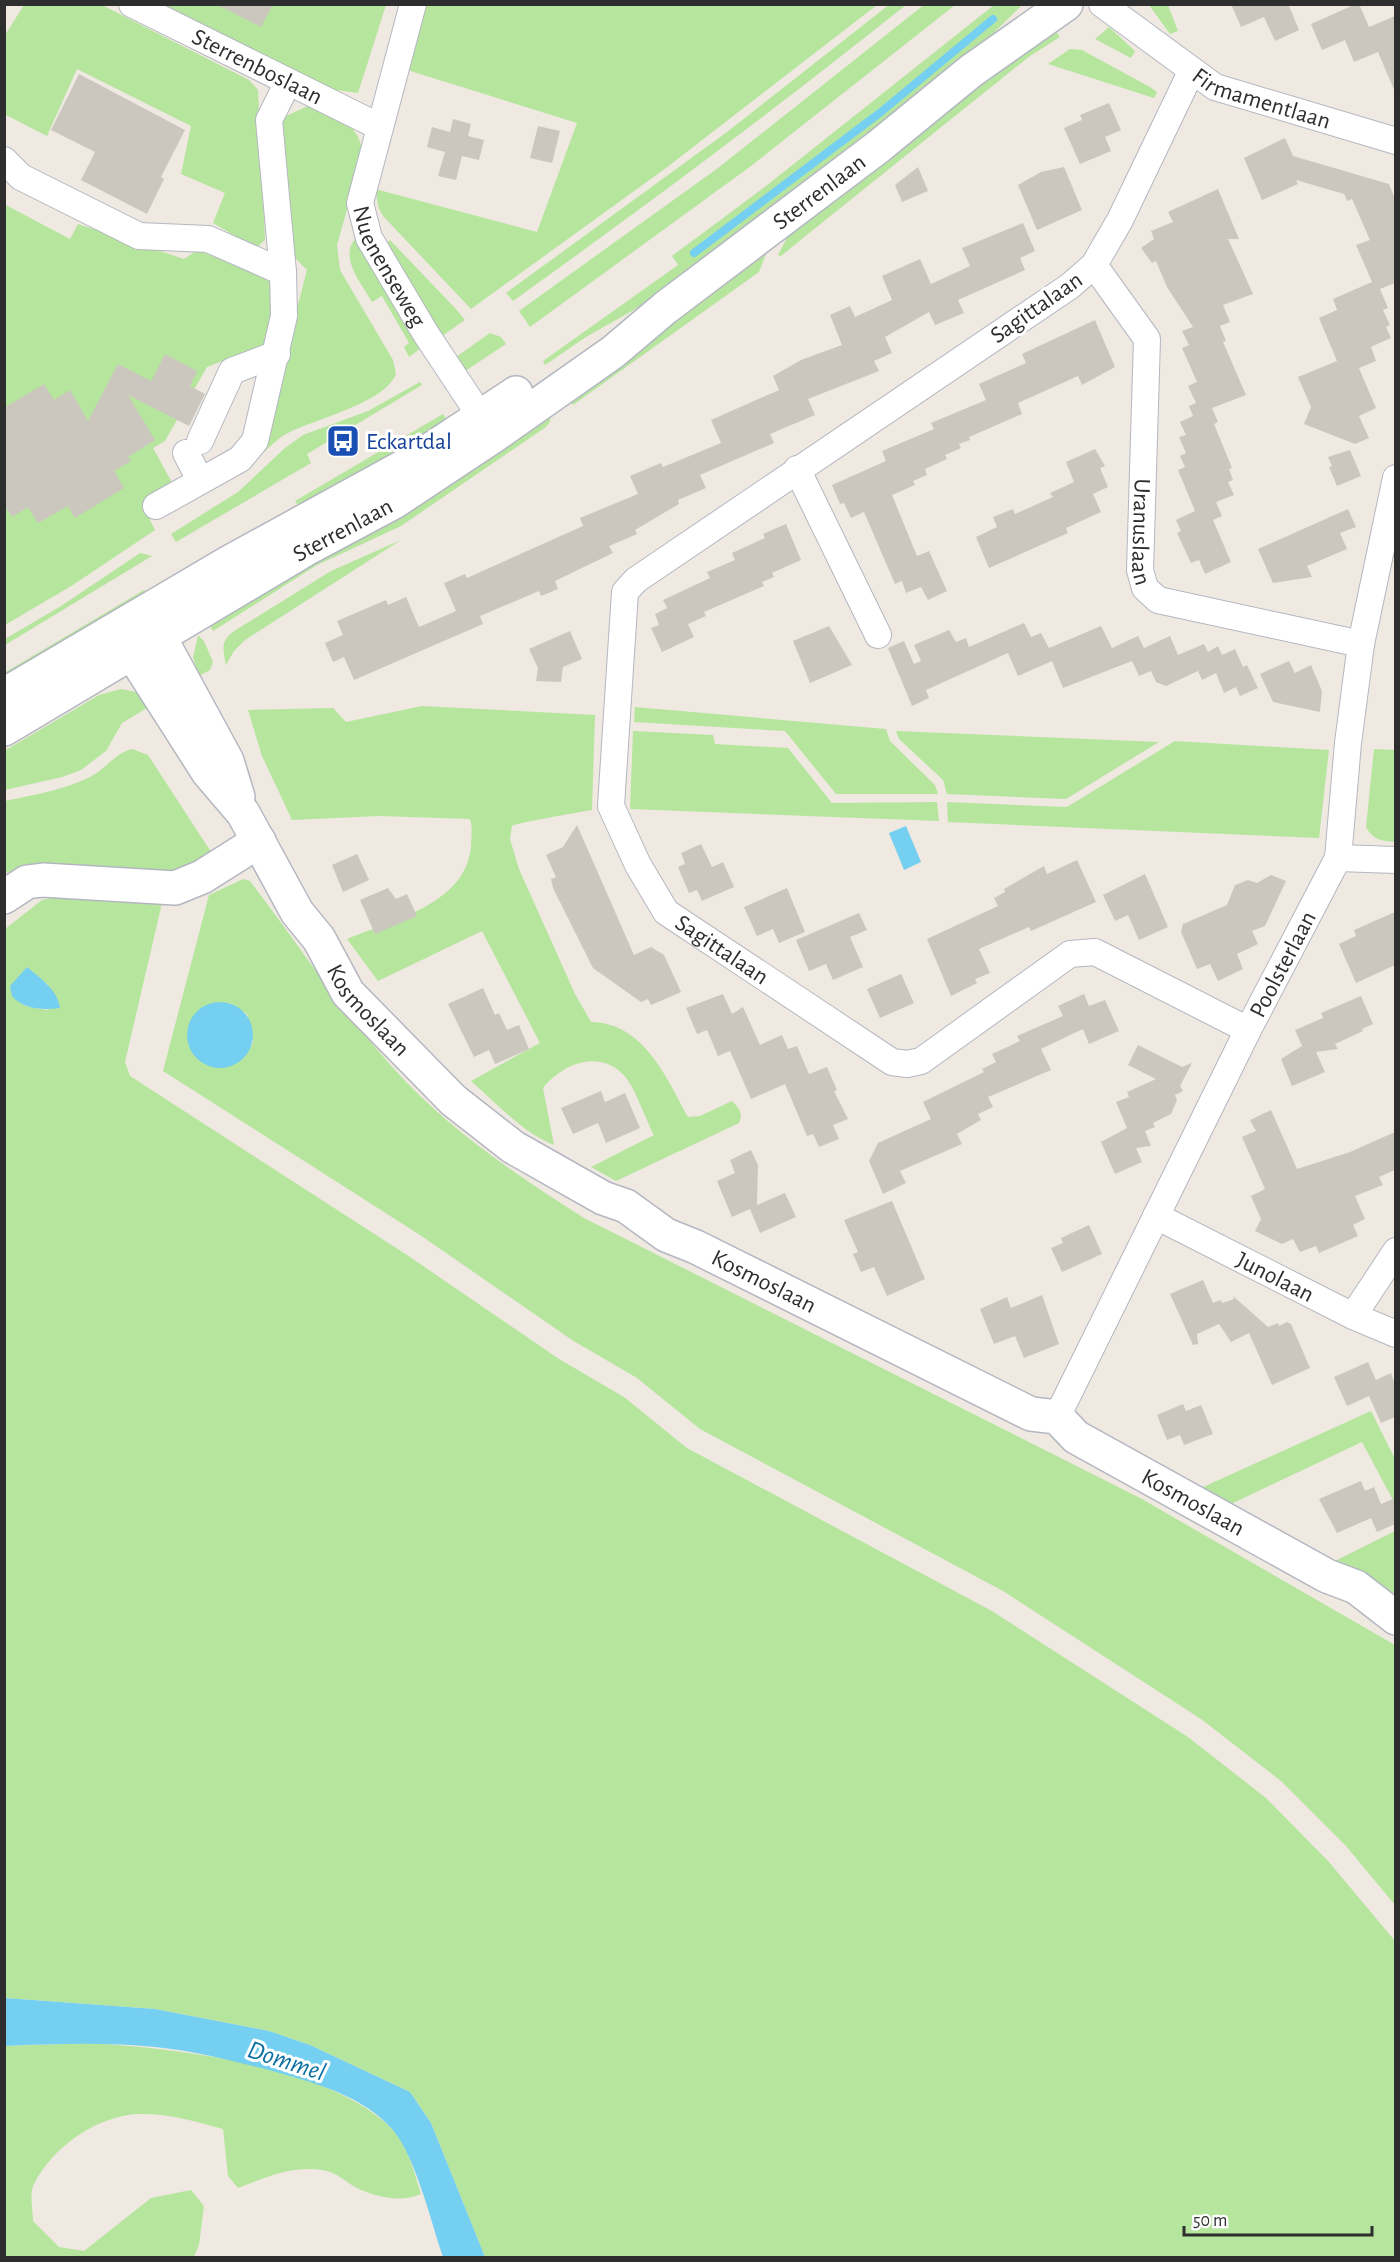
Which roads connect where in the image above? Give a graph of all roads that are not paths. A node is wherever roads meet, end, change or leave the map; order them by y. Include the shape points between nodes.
1 (132, 4) edge
2 (413, 4) edge
3 (1031, 4) edge
4 (1066, 4) edge
5 (1102, 4) edge
6 (1131, 4) edge
7 (1142, 31) junction
8 (971, 71) junction
9 (1191, 72) junction
10 (288, 82) junction
11 (380, 128) junction
12 (1395, 141) edge
13 (4, 160) edge
14 (1094, 265) junction
15 (283, 272) junction
16 (277, 354) junction
17 (494, 422) junction
18 (797, 469) junction
19 (1395, 478) edge
20 (200, 480) junction
21 (156, 506) dead end
22 (128, 621) junction
23 (878, 635) dead end
24 (159, 636) junction
25 (1361, 644) junction
26 (132, 653) junction
27 (4, 695) edge
28 (4, 729) edge
29 (243, 813) junction
30 (259, 841) junction
31 (1338, 858) junction
32 (1395, 860) edge
33 (4, 897) edge
34 (1248, 1030) junction
35 (1156, 1216) junction
36 (1395, 1251) edge
37 (1353, 1316) junction
38 (1395, 1334) edge
39 (1057, 1417) junction
40 (1395, 1618) edge

1 - 10 street, Sterrenboslaan
2 - 11 street, Nuenenseweg
3 - 8 street, Sterrenlaan
4 - 8 street, Sterrenlaan
5 - 7 street, Firmamentlaan
6 - 7 street, Firmamentlaan
7 - 9 street, Firmamentlaan
8 - 17 street, Sterrenlaan via 869,154 665,308 606,331
9 - 12 street, Firmamentlaan via 1215,87
9 - 14 street, Sagittalaan via 1120,220
10 - 11 street, Sterrenboslaan
10 - 15 street via 269,120
11 - 17 street, Nuenenseweg via 360,202 369,238 426,334
13 - 15 street via 21,177 139,236 208,239
14 - 18 street, Sagittalaan via 1070,286
14 - 25 street, Uranuslaan via 1147,339 1140,570 1145,588 1158,600
15 - 16 street via 284,316
16 - 20 street via 255,441 240,459
16 - 20 street via 232,371 193,447
17 - 22 street, Sterrenlaan via 237,558
17 - 24 street, Sterrenlaan via 394,502
18 - 23 street
18 - 34 street, Sagittalaan via 636,580 625,592 611,806 638,865 666,912 892,1062 907,1065 921,1061 1070,954 1095,952
19 - 25 street, Poolsterlaan
20 - 21 street
22 - 24 street
22 - 26 street, Kosmoslaan
22 - 27 street, Sterrenlaan
24 - 26 street, Sterrenlaan
24 - 29 street, Kosmoslaan via 227,761
25 - 31 street, Poolsterlaan
26 - 28 street, Sterrenlaan
26 - 29 street, Kosmoslaan via 207,772
29 - 30 street, Kosmoslaan
30 - 33 street via 202,877 175,888 43,880 27,882
30 - 39 street, Kosmoslaan via 297,912 319,939 348,993 453,1100 513,1147 603,1198 626,1206 666,1235 1031,1414
31 - 32 street
31 - 34 street, Poolsterlaan
34 - 35 street, Poolsterlaan
35 - 37 street, Junolaan
35 - 39 street, Poolsterlaan
36 - 37 street
37 - 38 street, Junolaan
39 - 40 street, Kosmoslaan via 1076,1437 1327,1576 1356,1587

